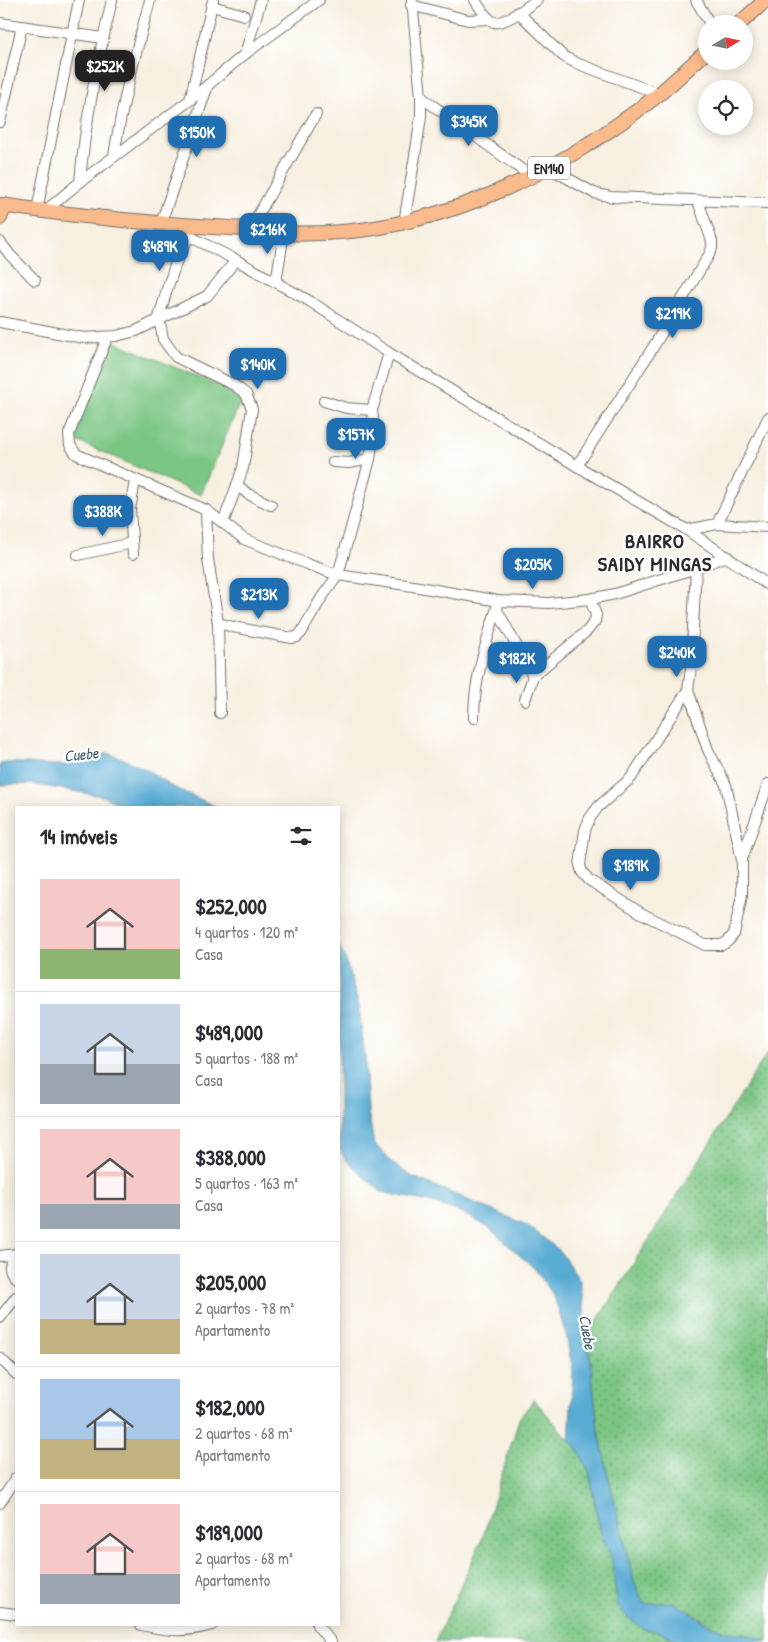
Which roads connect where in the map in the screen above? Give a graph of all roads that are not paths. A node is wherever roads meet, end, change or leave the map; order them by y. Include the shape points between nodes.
1 (79, 0) edge
2 (112, 0) edge
3 (150, 0) edge
4 (261, 0) edge
5 (319, 0) edge
6 (475, 0) edge
7 (537, 0) edge
8 (696, 0) edge
9 (766, 0) edge
10 (212, 3) edge
11 (412, 3) edge
12 (518, 12) junction
13 (244, 15) dead end
14 (705, 15) edge
15 (749, 15) edge
16 (489, 19) junction
17 (0, 23) edge
18 (22, 26) junction
19 (72, 33) junction
20 (103, 38) junction
21 (245, 54) junction
22 (698, 59) edge
23 (208, 85) junction
24 (659, 94) junction
25 (421, 97) junction
26 (190, 100) junction
27 (316, 114) dead end
28 (0, 122) edge
29 (114, 156) junction
30 (549, 168) junction
31 (532, 177) junction
32 (80, 182) junction
33 (698, 201) junction
34 (768, 204) edge
35 (2, 209) edge
36 (41, 211) junction
37 (404, 223) junction
38 (168, 224) junction
39 (250, 229) junction
40 (284, 233) junction
41 (189, 236) junction
42 (0, 242) edge
43 (236, 260) junction
44 (35, 280) dead end
45 (276, 282) junction
46 (159, 318) junction
47 (0, 322) edge
48 (107, 338) junction
49 (390, 352) junction
50 (324, 401) dead end
51 (372, 410) junction
52 (768, 418) edge
53 (370, 459) junction
54 (333, 462) dead end
55 (577, 466) junction
56 (135, 481) junction
57 (237, 485) junction
58 (272, 505) dead end
59 (206, 510) junction
60 (223, 523) junction
61 (717, 524) junction
62 (768, 528) edge
63 (687, 530) junction
64 (132, 543) junction
65 (133, 554) dead end
66 (78, 555) dead end
67 (727, 556) junction
68 (696, 568) junction
69 (338, 575) junction
70 (768, 585) edge
71 (590, 599) junction
72 (498, 605) junction
73 (218, 623) junction
74 (533, 676) junction
75 (688, 690) junction
76 (525, 700) dead end
77 (220, 713) dead end
78 (474, 718) dead end
79 (768, 784) edge
80 (742, 860) junction
81 (15, 1254) edge
82 (15, 1255) edge
83 (0, 1256) edge
84 (0, 1262) edge
85 (13, 1274) edge
86 (15, 1289) edge
87 (15, 1297) edge
88 (0, 1318) edge
89 (0, 1358) edge
90 (15, 1373) edge
91 (15, 1480) edge
92 (0, 1503) edge
93 (0, 1612) edge
94 (15, 1614) edge
95 (146, 1626) edge
96 (208, 1626) edge
97 (318, 1626) edge
98 (331, 1642) edge

1 - 19 street
2 - 20 street
3 - 29 street via 128,78
4 - 21 street
5 - 21 street
6 - 16 street
7 - 12 street
8 - 14 street
9 - 15 main road
10 - 13 street
10 - 26 street
11 - 16 street via 468,20
11 - 25 street
12 - 16 street via 499,22
12 - 24 street via 563,56
17 - 18 street
18 - 19 street
18 - 28 street
19 - 20 street
19 - 36 street
20 - 32 street via 83,144
21 - 23 street
22 - 24 main road, EN140
23 - 26 street
23 - 38 street
24 - 30 main road, EN140
25 - 31 street
25 - 37 street
26 - 29 street
27 - 39 street
29 - 32 street
30 - 31 main road, EN140
30 - 33 street via 594,193 611,197
31 - 37 main road, EN140 via 487,197
32 - 36 street
33 - 34 street
33 - 55 street via 712,241 709,256
35 - 36 main road, EN140
36 - 38 main road, EN140
37 - 40 main road, EN140 via 321,233
38 - 39 main road, EN140
38 - 41 street
39 - 40 main road, EN140
40 - 45 street
41 - 43 street
41 - 46 street via 177,260
42 - 44 street
43 - 45 street
43 - 46 street via 207,296
45 - 49 street
46 - 48 street via 136,331
46 - 57 street via 163,340 176,358 234,385 246,394 252,409 243,468
47 - 48 street via 84,338
48 - 56 street via 69,434 70,444 76,454
49 - 51 street
49 - 55 street
50 - 51 street via 346,408
51 - 53 street via 374,428
52 - 61 street
53 - 54 street
53 - 69 street
55 - 63 street
56 - 59 street
56 - 64 street via 130,510
57 - 58 street
57 - 60 street
59 - 60 street
59 - 73 street via 208,559
60 - 69 street via 244,539
61 - 62 street
61 - 63 street
63 - 67 street
64 - 65 street
64 - 66 street
67 - 68 street
67 - 70 street
68 - 71 street
68 - 75 street
69 - 72 street via 413,586
69 - 73 street via 297,637
71 - 72 street
71 - 74 street via 595,621
72 - 74 street
72 - 78 street via 480,667
73 - 77 street
74 - 76 street
75 - 80 street via 708,750 726,785
75 - 80 street via 631,778 590,818 584,830 582,872 589,880 641,912 705,945 716,946 734,934 742,895
79 - 80 street
81 - 83 street
82 - 85 street via 11,1261
84 - 85 street
85 - 86 street
87 - 88 street
89 - 90 street
91 - 92 street
93 - 94 street
95 - 96 street via 172,1631
97 - 98 street

